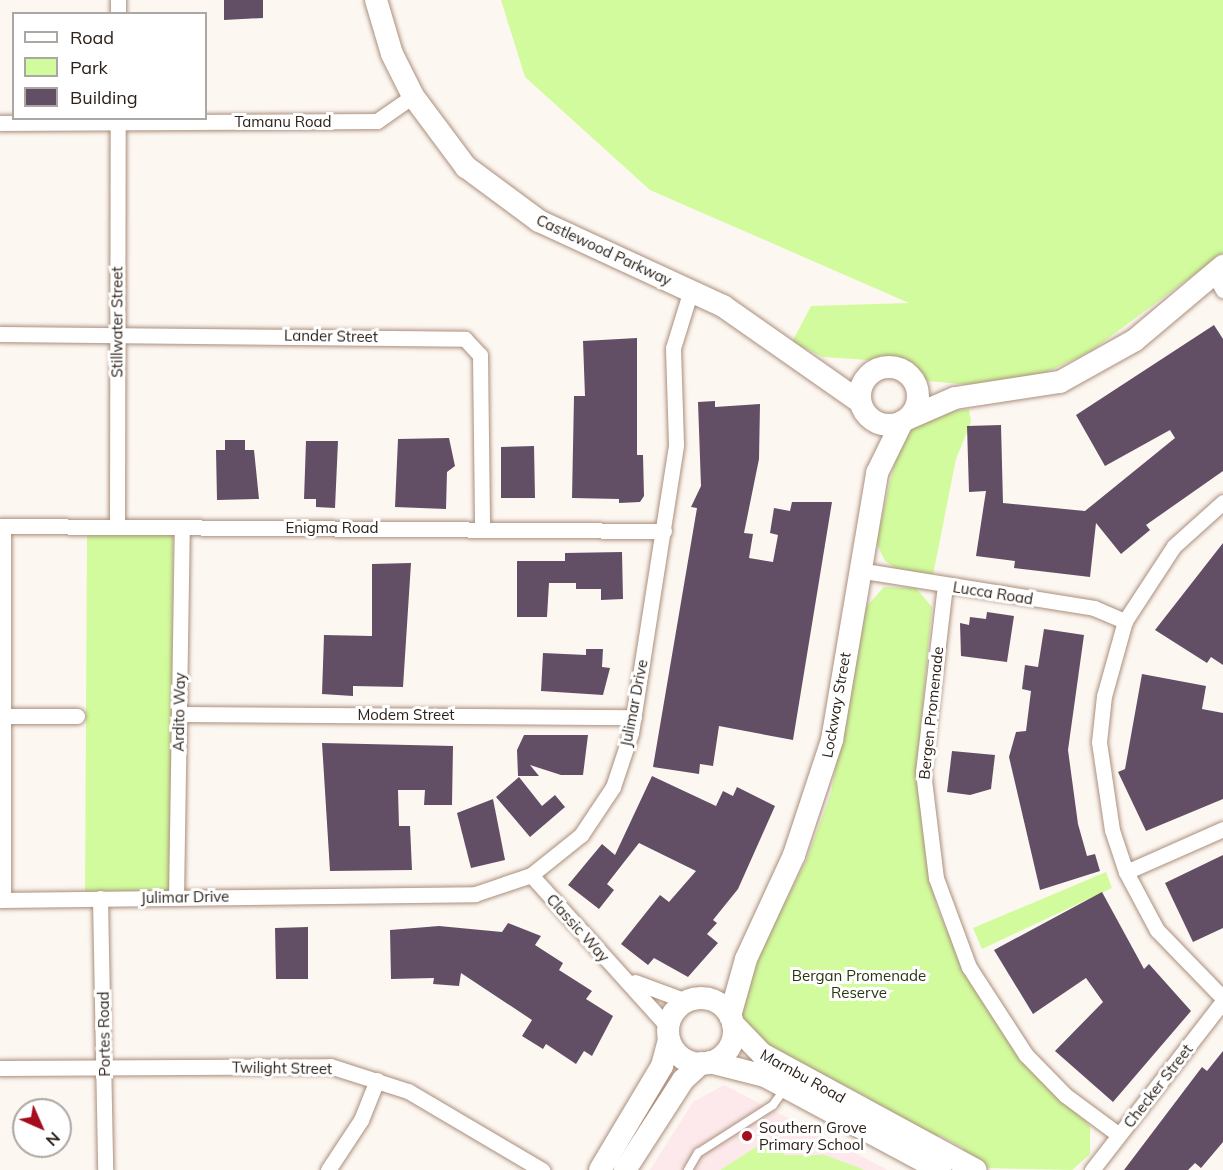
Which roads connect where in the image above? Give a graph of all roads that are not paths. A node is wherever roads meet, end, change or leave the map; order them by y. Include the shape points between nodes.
1 (376, 0) edge
2 (414, 96) junction
3 (118, 121) edge
4 (0, 123) edge
5 (1220, 276) edge
6 (691, 290) junction
7 (117, 332) junction
8 (0, 334) edge
9 (818, 369) junction
10 (873, 371) junction
11 (916, 384) junction
12 (956, 398) junction
13 (863, 409) junction
14 (905, 421) junction
15 (877, 472) junction
16 (1223, 502) edge
17 (2, 526) edge
18 (117, 526) junction
19 (182, 527) junction
20 (482, 529) junction
21 (664, 531) junction
22 (858, 570) junction
23 (945, 585) junction
24 (1125, 621) junction
25 (179, 714) junction
26 (2, 716) edge
27 (77, 716) dead end
28 (634, 717) junction
29 (1223, 830) edge
30 (1126, 872) junction
31 (531, 875) junction
32 (100, 898) junction
33 (176, 898) junction
34 (2, 900) edge
35 (746, 959) junction
36 (627, 979) junction
37 (1223, 999) edge
38 (693, 1000) junction
39 (732, 1020) junction
40 (669, 1034) junction
41 (706, 1063) junction
42 (0, 1068) edge
43 (105, 1068) junction
44 (377, 1080) junction
45 (786, 1087) junction
46 (1119, 1135) junction
47 (518, 1163) edge
48 (105, 1170) edge
49 (328, 1170) edge
50 (542, 1170) edge
51 (600, 1170) edge
52 (626, 1170) edge
53 (688, 1170) edge
54 (940, 1170) edge
55 (976, 1170) edge
56 (1092, 1170) edge

1 - 2 street, Castlewood Parkway via 392,54
2 - 3 street, Tamanu Road via 377,121
2 - 6 street, Castlewood Parkway via 466,167 539,221
3 - 4 street, Tamanu Road
3 - 7 street, Stillwater Street
5 - 12 street via 1135,340 1059,382
6 - 9 street, Castlewood Parkway
6 - 21 street, Julimar Drive via 673,348 676,444
7 - 8 street, Lander Street
7 - 18 street, Stillwater Street
7 - 20 street, Lander Street via 465,339 480,355
9 - 10 street, Castlewood Parkway
9 - 13 street, Castlewood Parkway
10 - 11 street via 892,366
10 - 13 street via 861,384
11 - 12 street
11 - 14 street via 917,403
12 - 14 street
13 - 14 street via 888,426
13 - 15 street, Lockway Street
14 - 15 street, Lockway Street
15 - 22 street, Lockway Street
16 - 24 street via 1174,546
17 - 18 street, Enigma Road
17 - 26 street
18 - 19 street, Enigma Road
19 - 20 street, Enigma Road
19 - 25 street, Ardito Way
20 - 21 street, Enigma Road
21 - 28 street, Julimar Drive
22 - 23 street, Lucca Road
22 - 35 street, Lockway Street via 832,740 794,855
23 - 24 street, Lucca Road via 1094,608
23 - 46 street, Bergen Promenade via 922,772 940,889 969,967 1026,1055 1065,1095
24 - 30 street via 1104,696 1099,742 1112,830
25 - 28 street, Modem Street
25 - 33 street, Ardito Way
26 - 27 street
26 - 34 street
28 - 31 street, Julimar Drive via 613,787 581,835
29 - 30 street
30 - 37 street via 1157,930
31 - 33 street, Julimar Drive via 475,894
31 - 36 street, Classic Way via 587,942
32 - 33 street, Julimar Drive
32 - 34 street, Julimar Drive
32 - 43 street, Portes Road
35 - 38 street, Lockway Street
35 - 39 street, Lockway Street
36 - 38 street, Classic Way
36 - 40 street, Classic Way
37 - 46 street, Checker Street
38 - 39 street via 718,1003
38 - 40 street
39 - 41 street via 729,1048
39 - 55 street, Marnbu Road via 762,1054
40 - 41 street via 678,1055
40 - 51 street via 662,1066
41 - 45 street, Marnbu Road via 756,1072
41 - 52 street via 683,1080
42 - 43 street
43 - 44 street, Twilight Street via 330,1066
43 - 48 street, Portes Road
44 - 47 street, Twilight Street via 412,1093
44 - 49 street via 362,1120
45 - 53 lane via 778,1101 698,1153
45 - 54 street, Marnbu Road
46 - 56 street, Checker Street
47 - 50 street, Twilight Street

